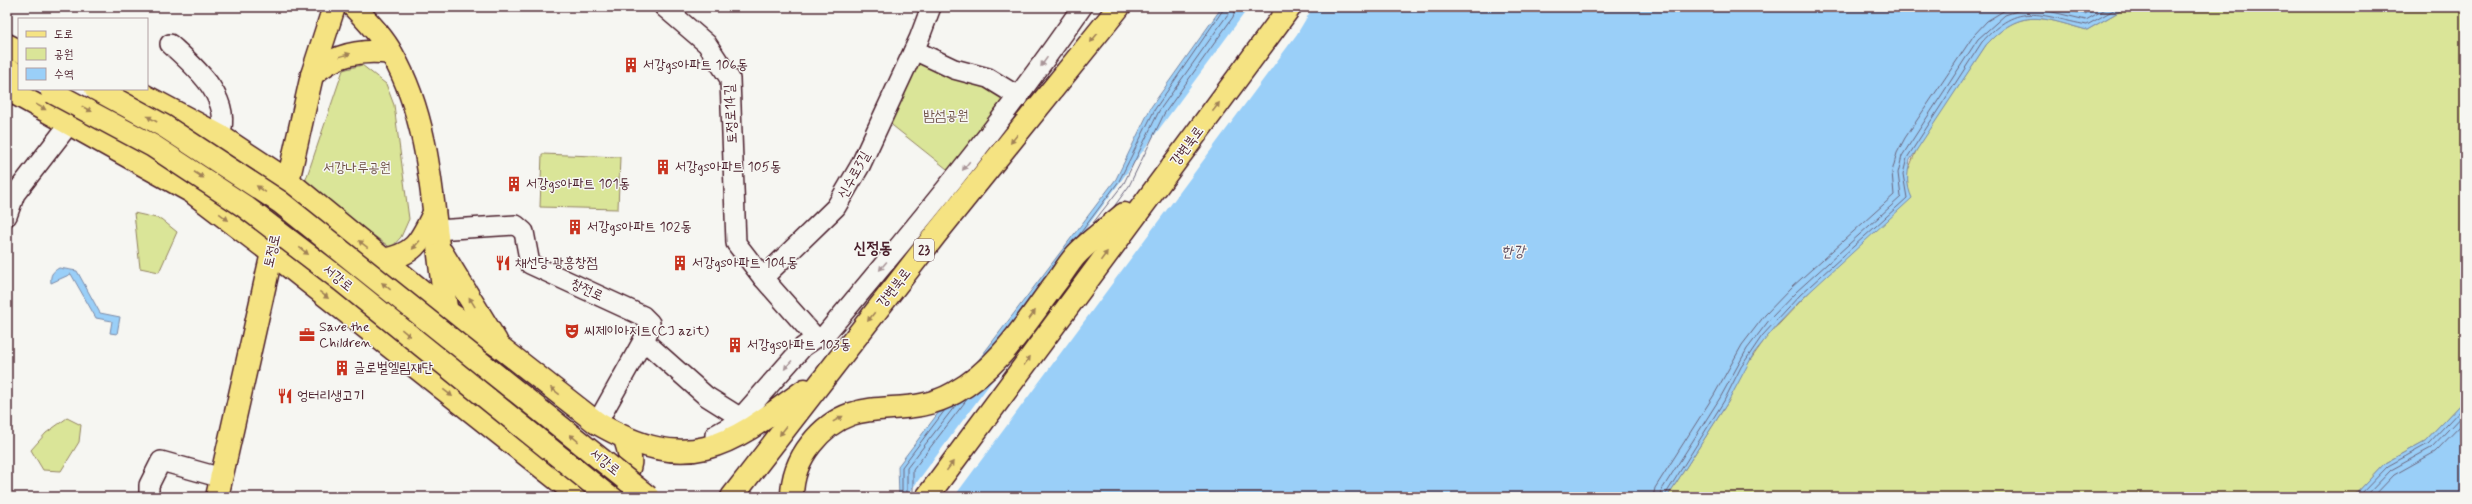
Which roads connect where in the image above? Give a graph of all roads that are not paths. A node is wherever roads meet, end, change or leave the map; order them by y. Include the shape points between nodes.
1 (334, 7) edge
2 (354, 7) edge
3 (664, 7) edge
4 (931, 7) edge
5 (1082, 7) edge
6 (1119, 7) edge
7 (1290, 7) edge
8 (7, 32) edge
9 (18, 34) edge
10 (170, 44) dead end
11 (7, 45) edge
12 (18, 50) edge
13 (914, 50) junction
14 (392, 53) junction
15 (7, 69) edge
16 (18, 74) edge
17 (312, 75) junction
18 (7, 88) edge
19 (50, 90) edge
20 (98, 90) edge
21 (134, 90) edge
22 (1019, 97) junction
23 (70, 123) junction
24 (220, 136) junction
25 (288, 181) junction
26 (1155, 187) junction
27 (7, 216) edge
28 (436, 230) junction
29 (272, 253) junction
30 (383, 260) junction
31 (763, 278) junction
32 (446, 311) junction
33 (816, 338) junction
34 (643, 340) junction
35 (500, 347) junction
36 (826, 375) junction
37 (741, 418) junction
38 (484, 421) junction
39 (597, 423) junction
40 (625, 439) junction
41 (658, 449) junction
42 (219, 487) edge
43 (578, 495) edge
44 (149, 497) edge
45 (602, 497) edge
46 (609, 497) edge
47 (648, 497) edge
48 (732, 497) edge
49 (792, 497) edge
50 (927, 497) edge

1 - 17 main road, 토정로
2 - 14 main road
3 - 31 street, 토정로14길 via 708,44 730,79 736,243
4 - 13 street, 신수로3길
5 -> 22 street
6 -> 36 main road, 강변북로 / 23
26 -> 7 main road, 강변북로
8 - 9 main road
10 - 24 street via 202,74 216,95 223,114 224,126
11 - 12 main road
13 - 22 street via 954,69 988,78
13 - 31 street, 신수로3길 via 860,166 836,207
17 -> 14 main road via 334,59 350,54 376,51
14 - 28 main road via 407,84 421,127
15 - 16 main road
17 - 25 main road, 토정로
18 -> 23 main road
19 -> 46 main road, 서강로, bridge via 153,146 244,206 331,272
47 -> 20 main road, 서강로, bridge via 280,202 171,130
21 - 24 main road
22 -> 33 street via 916,227 824,336
23 - 27 street via 15,194
23 -> 29 main road via 192,192
24 - 25 main road
25 - 29 main road, 토정로
30 -> 25 main road
49 -> 26 main road via 796,469 820,431 838,418 857,410 922,405 953,394 980,377 1014,340 1076,256
50 -> 26 main road, 강변북로
28 -> 30 main road via 404,255
28 - 32 main road
28 - 34 street, 창전로 via 516,225 524,232 530,264 643,316 650,323
35 -> 28 main road
29 -> 38 main road
29 - 42 main road, 토정로
30 - 32 main road
31 - 33 street, 토정로14길
32 - 35 main road
32 - 38 main road via 461,374
33 -> 37 street via 803,347
34 - 37 street via 706,396
34 - 39 street, 창전로
39 -> 35 main road
36 - 41 main road via 759,424 732,439 682,452
36 -> 48 main road, 강변북로 / 23
37 - 41 street via 736,424 711,437 696,442 678,442
38 - 43 main road
39 - 40 main road
40 - 41 main road
40 - 45 main road via 631,458 630,472 611,494
42 - 44 street via 161,461 149,485

